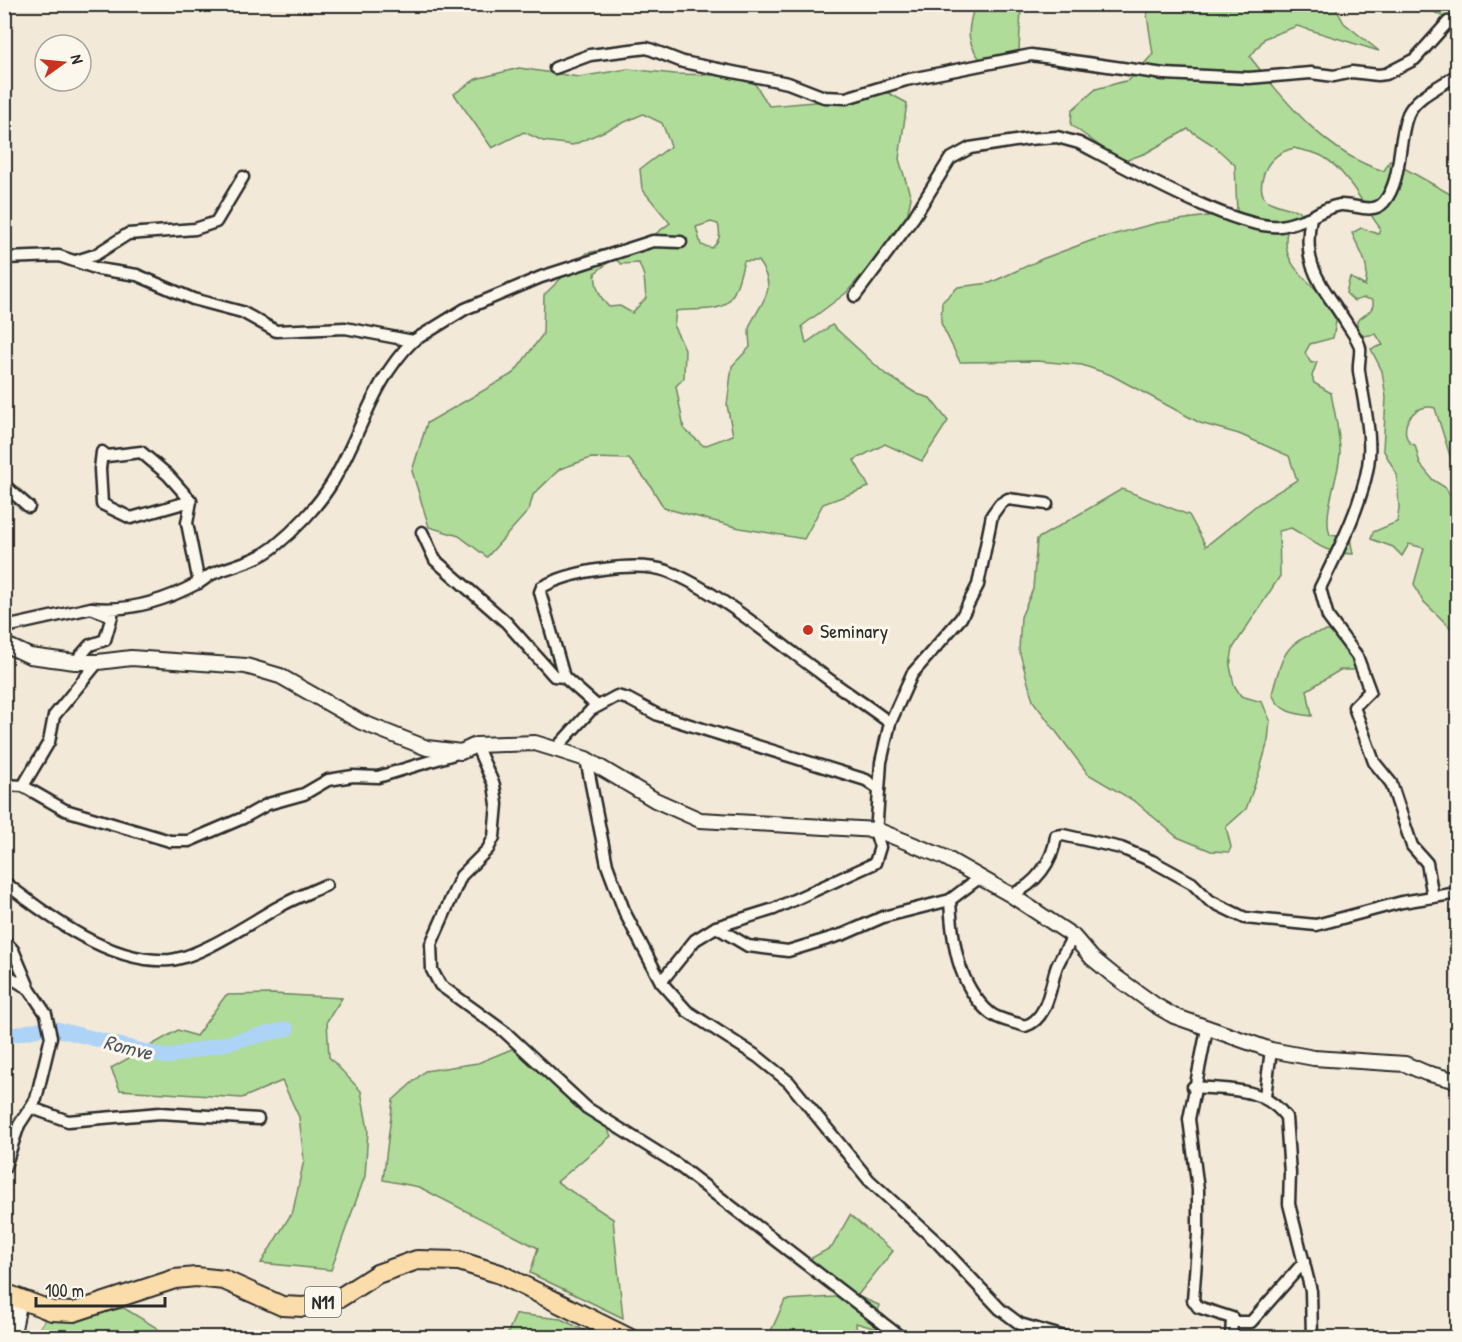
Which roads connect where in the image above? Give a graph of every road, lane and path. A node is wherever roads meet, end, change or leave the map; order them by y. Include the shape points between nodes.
1 (1458, 28) edge
2 (555, 68) dead end
3 (1458, 74) edge
4 (243, 177) dead end
5 (1311, 217) junction
6 (681, 242) dead end
7 (4, 258) edge
8 (76, 261) junction
9 (855, 296) dead end
10 (412, 341) junction
11 (4, 485) edge
12 (191, 501) junction
13 (1047, 504) dead end
14 (28, 507) dead end
15 (422, 532) dead end
16 (199, 583) junction
17 (91, 608) junction
18 (4, 631) edge
19 (4, 644) edge
20 (75, 662) junction
21 (98, 663) junction
22 (564, 677) junction
23 (597, 706) junction
24 (890, 723) junction
25 (476, 745) junction
26 (561, 751) junction
27 (460, 752) junction
28 (586, 759) junction
29 (4, 785) edge
30 (22, 786) junction
31 (879, 789) junction
32 (877, 830) junction
33 (979, 878) junction
34 (4, 882) edge
35 (326, 885) dead end
36 (1458, 893) edge
37 (1011, 895) junction
38 (1433, 897) junction
39 (950, 900) junction
40 (716, 927) junction
41 (1073, 936) junction
42 (4, 940) edge
43 (4, 973) edge
44 (661, 982) junction
45 (30, 990) junction
46 (1207, 1029) junction
47 (1271, 1050) junction
48 (1458, 1070) edge
49 (1426, 1073) junction
50 (1458, 1081) edge
51 (1193, 1087) junction
52 (1265, 1096) junction
53 (32, 1108) junction
54 (258, 1119) dead end
55 (4, 1169) edge
56 (1304, 1262) junction
57 (12, 1296) edge
58 (1233, 1322) junction
59 (12, 1338) edge
60 (629, 1338) edge
61 (902, 1338) edge
62 (1068, 1338) edge
63 (1231, 1338) edge
64 (1311, 1338) edge

1 - 2 street via 1448,22 1410,63 1378,75 1352,72 1249,78 1164,74 1031,56 906,80 846,98 824,97 788,83 683,62 646,48 590,55
3 - 5 street via 1424,95 1408,113 1392,188 1383,203 1374,209 1343,205 1325,208
4 - 8 street via 216,222 195,229 128,234 95,255
5 - 9 street via 1268,226 1222,212 1194,202 1079,142 1057,137 981,146 950,159 921,208
5 - 38 street via 1306,240 1317,282 1360,348 1358,366 1368,441 1368,465 1358,498 1341,548 1320,588 1328,617 1357,656 1366,677 1370,691 1354,708 1360,729 1374,762 1391,783 1412,846 1427,864
6 - 10 street via 653,241 541,277 465,309
7 - 8 street via 59,256
8 - 10 street via 136,275 193,299 242,312 276,331 345,328
10 - 16 street via 378,385 331,484 298,525 273,548
11 - 14 street
12 - 12 street via 141,452 107,456 102,452 100,499 105,507 131,518
12 - 16 street via 187,523
13 - 24 street via 1008,499 992,515 978,585 960,618 912,674
15 - 22 street via 435,560 506,622 554,676
16 - 17 street via 146,604 113,610
17 - 18 street
17 - 20 street via 112,616 110,631 105,640 90,645
19 - 20 main road via 30,656
20 - 21 main road
21 - 27 main road via 131,658 246,666 280,676 331,707 388,733 427,748
21 - 30 street via 54,716 49,742
22 - 23 street
22 - 24 street via 540,592 542,587 596,570 628,565 655,569 692,583
23 - 26 street via 560,744
23 - 31 street via 617,696 628,699 658,715 866,780
24 - 31 street
25 - 26 main road via 535,743
25 - 27 main road
25 - 61 street via 494,785 494,837 462,876 431,944 432,970 440,985 505,1032 587,1108 675,1163
26 - 28 main road
27 - 30 street via 378,777 328,780 304,794 268,804 189,841 170,841 65,810
28 - 32 main road via 655,800 700,820
28 - 44 street via 607,865 625,913
29 - 30 street
31 - 32 street
32 - 33 main road via 944,857
32 - 40 street via 879,847 875,863 774,909
33 - 37 main road
33 - 39 street
34 - 35 street via 111,950 172,960 209,946
36 - 38 street
37 - 38 street via 1025,889 1040,874 1054,849 1056,836 1063,835 1121,848 1152,861 1192,883 1210,901 1245,918 1316,925
37 - 41 main road
39 - 40 street via 883,917 788,951 748,946
39 - 41 street via 951,934 960,968 975,996 991,1014 1025,1026 1048,1001 1057,966
40 - 44 street via 695,940
41 - 46 main road via 1092,958 1155,1005
42 - 45 street via 13,950
43 - 45 street
44 - 62 street via 687,1011 789,1082 869,1180 938,1243 1000,1309 1020,1324
45 - 53 street via 49,1021 51,1037
46 - 47 main road
46 - 51 street
47 - 49 main road via 1314,1058 1405,1064
47 - 52 street
48 - 49 main road
49 - 50 main road
51 - 52 street
51 - 58 street via 1189,1119 1198,1190 1193,1300 1198,1307 1229,1316
52 - 56 street via 1286,1117 1289,1204
53 - 54 street via 68,1121 160,1113
53 - 55 street via 19,1125
56 - 58 street via 1251,1322
56 - 64 street via 1312,1302
57 - 59 main road
57 - 60 highway, N11 via 52,1311 74,1312 175,1279 196,1277 224,1280 282,1306 304,1307 341,1297 377,1274 417,1260 459,1261 500,1274
58 - 63 street

